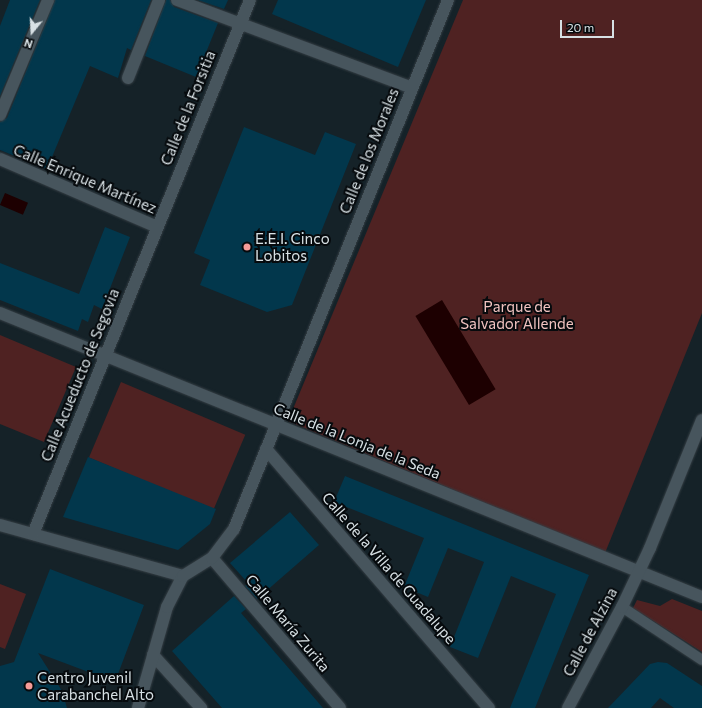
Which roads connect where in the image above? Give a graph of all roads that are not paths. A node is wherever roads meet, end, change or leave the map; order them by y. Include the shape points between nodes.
1 (48, 0) edge
2 (159, 0) edge
3 (177, 0) edge
4 (250, 0) edge
5 (448, 0) edge
6 (240, 23) junction
7 (128, 78) dead end
8 (412, 88) junction
9 (0, 115) edge
10 (0, 160) edge
11 (156, 227) junction
12 (0, 313) edge
13 (106, 355) junction
14 (702, 420) edge
15 (275, 426) junction
16 (266, 449) junction
17 (0, 525) edge
18 (33, 534) junction
19 (212, 558) junction
20 (639, 571) junction
21 (183, 576) junction
22 (702, 597) edge
23 (622, 607) junction
24 (153, 655) junction
25 (702, 660) edge
26 (138, 708) edge
27 (201, 708) edge
28 (340, 708) edge
29 (489, 708) edge
30 (568, 708) edge

1 - 9 street
2 - 7 street
3 - 6 street
4 - 6 street, Calle de la Forsitia
5 - 8 street, Calle de los Morales
6 - 8 street
6 - 11 street, Calle de la Forsitia
8 - 15 street, Calle de los Morales
10 - 11 street, Calle Enrique Martínez
11 - 13 street, Calle Acueducto de Segovia
12 - 13 street, Calle de la Lonja de la Seda
13 - 15 street, Calle de la Lonja de la Seda
13 - 18 street, Calle Acueducto de Segovia
14 - 20 street, Calle de Alzina
15 - 16 street, Calle de los Morales
15 - 20 street, Calle de la Lonja de la Seda
16 - 19 street, Calle de los Morales via 234,529
16 - 29 street, Calle de la Villa de Guadalupe
17 - 18 street
18 - 21 street
19 - 21 street
19 - 28 street, Calle María Zurita
20 - 22 street, Calle de la Lonja de la Seda
20 - 23 street, Calle de Alzina
21 - 24 street via 167,607
23 - 25 street
23 - 30 street, Calle de Alzina
24 - 26 street
24 - 27 street

